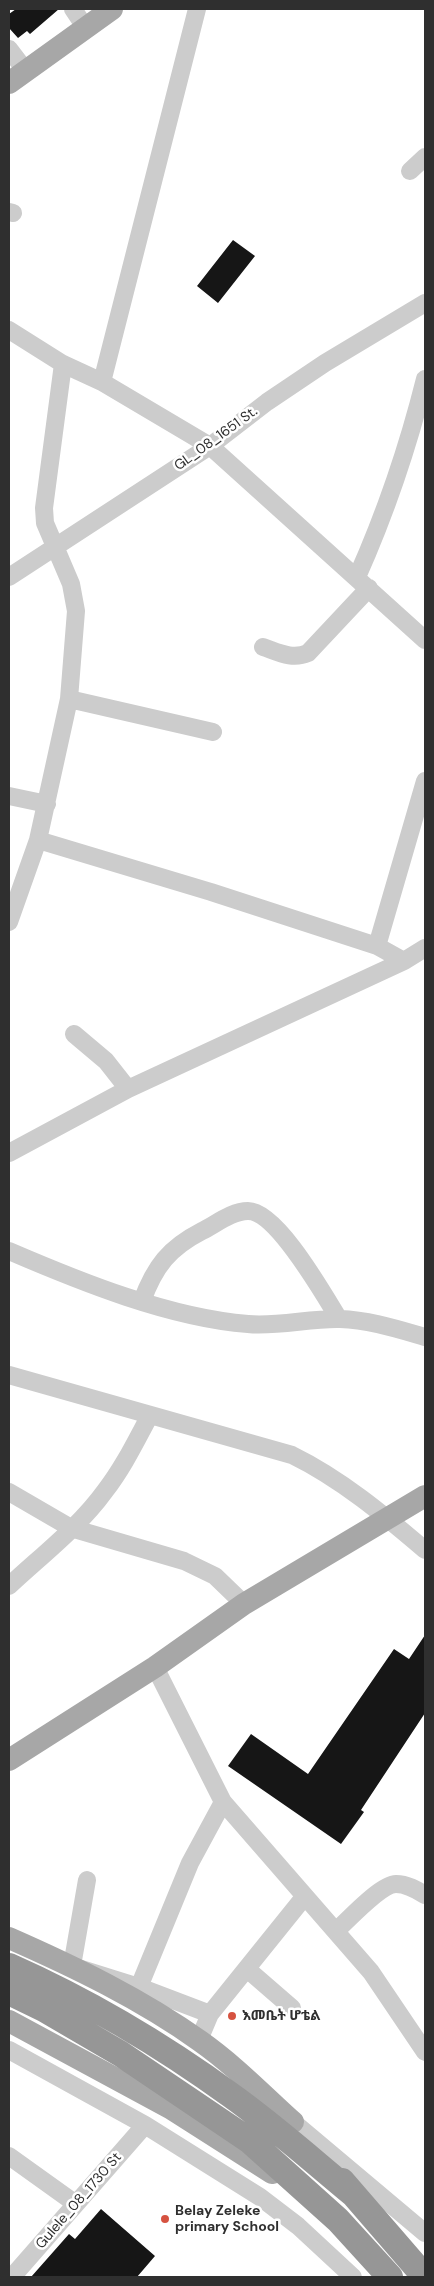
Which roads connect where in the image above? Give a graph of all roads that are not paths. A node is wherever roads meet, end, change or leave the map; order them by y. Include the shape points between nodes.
1 (73, 9) edge
2 (112, 9) edge
3 (197, 9) edge
4 (85, 28) junction
5 (9, 49) edge
6 (17, 76) edge
7 (425, 157) edge
8 (410, 171) dead end
9 (425, 303) edge
10 (9, 330) edge
11 (63, 364) junction
12 (425, 379) edge
13 (102, 382) junction
14 (210, 446) junction
15 (54, 547) junction
16 (9, 577) edge
17 (363, 582) junction
18 (425, 640) edge
19 (263, 647) dead end
20 (69, 699) junction
21 (213, 732) dead end
22 (425, 781) edge
23 (9, 796) edge
24 (47, 804) junction
25 (38, 840) junction
26 (9, 922) edge
27 (377, 946) junction
28 (425, 948) edge
29 (404, 961) junction
30 (74, 1034) dead end
31 (128, 1089) junction
32 (9, 1153) edge
33 (9, 1251) edge
34 (142, 1301) junction
35 (339, 1319) junction
36 (425, 1337) edge
37 (9, 1375) edge
38 (150, 1415) junction
39 (9, 1492) edge
40 (425, 1496) edge
41 (388, 1518) junction
42 (71, 1528) junction
43 (425, 1550) edge
44 (9, 1586) edge
45 (244, 1604) junction
46 (155, 1667) junction
47 (9, 1760) edge
48 (223, 1802) junction
49 (87, 1880) dead end
50 (425, 1895) edge
51 (305, 1896) junction
52 (336, 1931) junction
53 (9, 1938) edge
54 (9, 1966) edge
55 (72, 1966) junction
56 (247, 1969) junction
57 (140, 1987) junction
58 (9, 1992) edge
59 (292, 2008) dead end
60 (210, 2014) junction
61 (9, 2021) edge
62 (199, 2040) junction
63 (9, 2050) edge
64 (425, 2052) edge
65 (292, 2122) junction
66 (145, 2125) junction
67 (9, 2156) edge
68 (353, 2194) junction
69 (76, 2204) junction
70 (338, 2220) junction
71 (425, 2233) edge
72 (12, 2277) edge
73 (353, 2277) edge
74 (390, 2277) edge
75 (425, 2277) edge

1 - 4 street
2 - 4 main road
3 - 13 street
4 - 6 main road
5 - 6 street
7 - 8 street
9 - 14 street, GL_08_1651 St. via 324,363
10 - 11 street
11 - 13 street
11 - 15 street via 44,508 45,523
12 - 17 street via 410,441
13 - 14 street
14 - 15 street, GL_08_1651 St.
14 - 17 street
15 - 16 street, GL_08_1651 St.
15 - 20 street via 71,584 76,611
17 - 18 street
17 - 19 street via 308,652 292,657
20 - 21 street
20 - 24 street
22 - 27 street
23 - 24 street
24 - 25 street
25 - 26 street
25 - 27 street
27 - 29 street
28 - 29 street
29 - 31 street
30 - 31 street via 106,1061
31 - 32 street
33 - 34 street
34 - 35 street via 215,1320 251,1325
34 - 35 street via 164,1258 188,1238 232,1215 248,1211 264,1216 278,1229 318,1283
35 - 36 street via 378,1324
37 - 38 street
38 - 41 street via 292,1455 320,1469
38 - 42 street via 118,1474 104,1494
39 - 42 street
40 - 41 main road
41 - 43 street
41 - 45 main road
42 - 44 street
42 - 45 street via 184,1561 215,1576
45 - 46 main road
46 - 47 main road
46 - 48 street
48 - 51 street
48 - 57 street via 190,1863
49 - 55 street
50 - 52 street via 398,1884 386,1886
51 - 52 street
51 - 56 street
52 - 64 street via 371,1972
53 - 55 main road
54 - 68 highway via 93,2007 173,2055 233,2097
55 - 57 street
55 - 62 main road
56 - 59 street
56 - 60 street
57 - 60 street
58 - 70 highway via 121,2054 197,2103 250,2141
60 - 62 street
61 - 70 main road via 170,2108
62 - 65 main road
63 - 66 street
65 - 68 highway
65 - 71 street
66 - 69 street, Gulele_08_1730 St
66 - 73 street via 260,2197 298,2226
67 - 69 street
68 - 75 highway
69 - 72 street, Gulele_08_1730 St
70 - 74 highway

